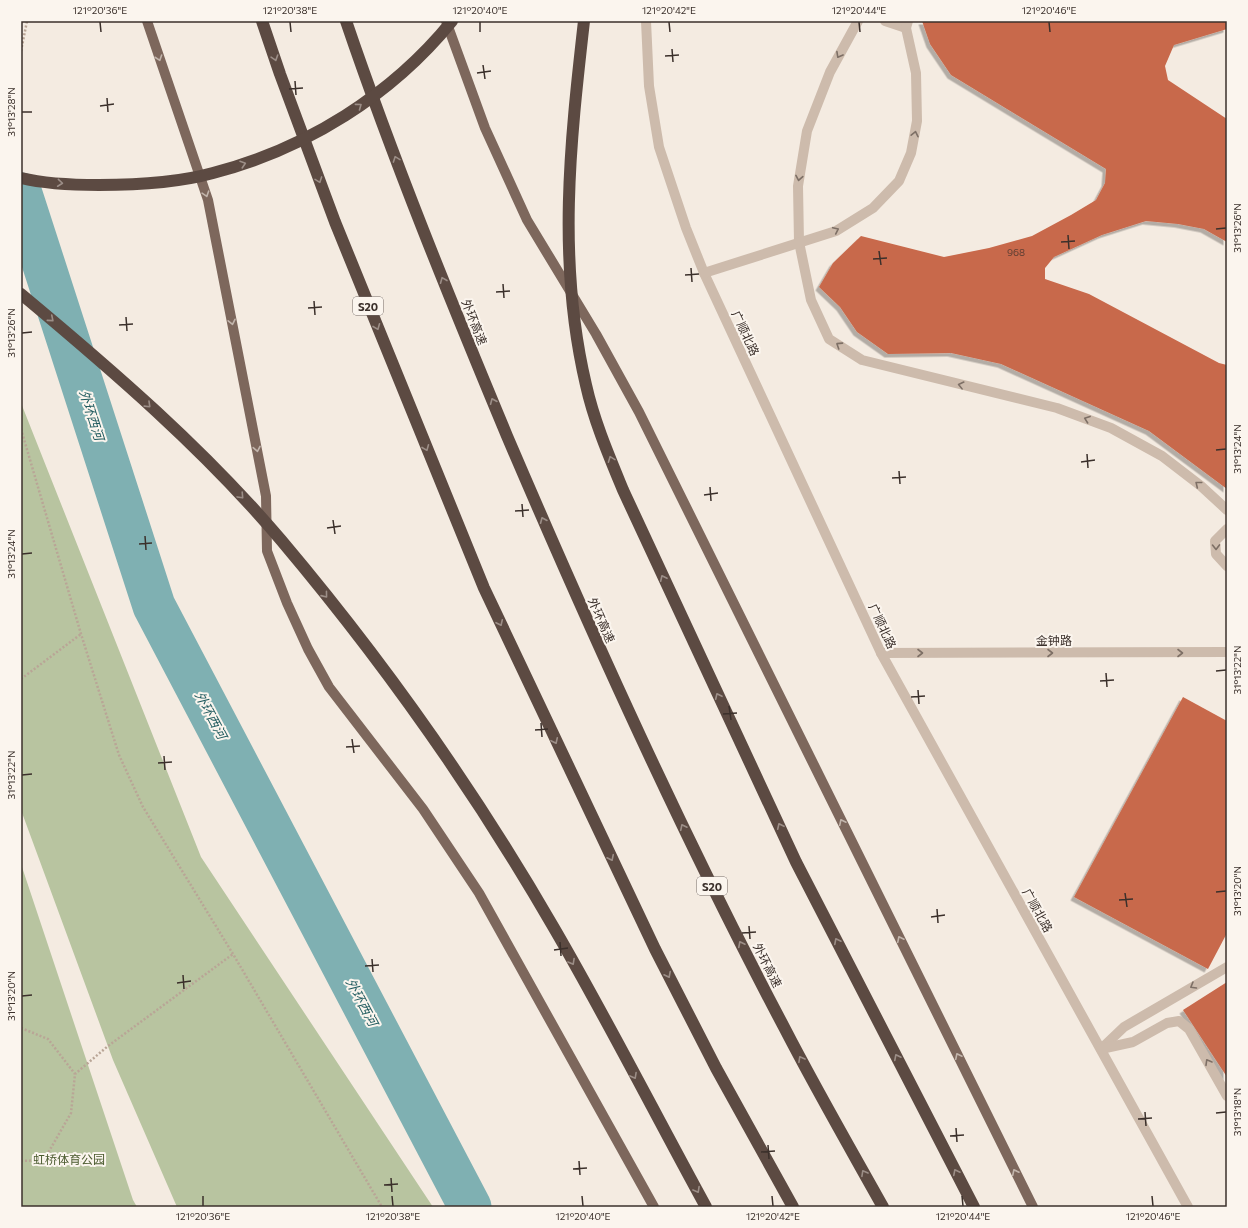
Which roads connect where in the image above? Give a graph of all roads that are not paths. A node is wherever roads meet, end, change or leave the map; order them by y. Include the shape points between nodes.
1 (147, 21) edge
2 (262, 21) edge
3 (346, 21) edge
4 (446, 21) edge
5 (452, 21) edge
6 (584, 21) edge
7 (646, 21) edge
8 (858, 21) edge
9 (885, 21) edge
10 (907, 24) edge
11 (21, 178) edge
12 (800, 242) junction
13 (704, 273) junction
14 (21, 294) edge
15 (1227, 510) edge
16 (1227, 529) edge
17 (1227, 566) edge
18 (1227, 652) edge
19 (881, 653) junction
20 (1227, 967) edge
21 (1101, 1049) junction
22 (1227, 1096) edge
23 (654, 1207) edge
24 (706, 1207) edge
25 (793, 1207) edge
26 (883, 1207) edge
27 (974, 1207) edge
28 (1033, 1207) edge
29 (1188, 1207) edge

1 -> 23 main road via 208,200 266,496 267,551 287,603 308,650 329,687 423,809 479,893
2 -> 25 highway, S20 via 335,222 484,588 651,942 716,1068
26 -> 3 highway, 外环高速 / S20 via 786,1031 722,907 664,789 558,556 406,187
28 -> 4 main road via 639,412 596,334 523,213 485,128
11 -> 5 highway via 72,184 166,182 213,173 258,159 343,118 392,82 432,45
27 -> 6 highway via 796,862 623,490 599,427 586,386 577,342 568,251 571,130
7 - 13 street, 广顺北路 via 649,86 658,147
8 -> 12 street via 830,72 808,130 798,186
9 - 10 street
12 -> 10 street via 836,231 867,212 899,181 911,152 917,121 916,73
12 - 13 street
15 -> 12 street via 1162,456 1111,428 1057,408 862,360 829,339 811,300
13 - 19 street, 广顺北路
14 -> 24 highway via 153,408 213,466 280,539 353,629 426,726 554,927
16 -> 17 street via 1215,541 1216,554
19 -> 18 street, 金钟路
19 - 21 street, 广顺北路
20 -> 21 street via 1124,1027
22 -> 21 street via 1188,1029 1179,1022 1167,1023 1133,1042
21 - 29 street, 广顺北路

